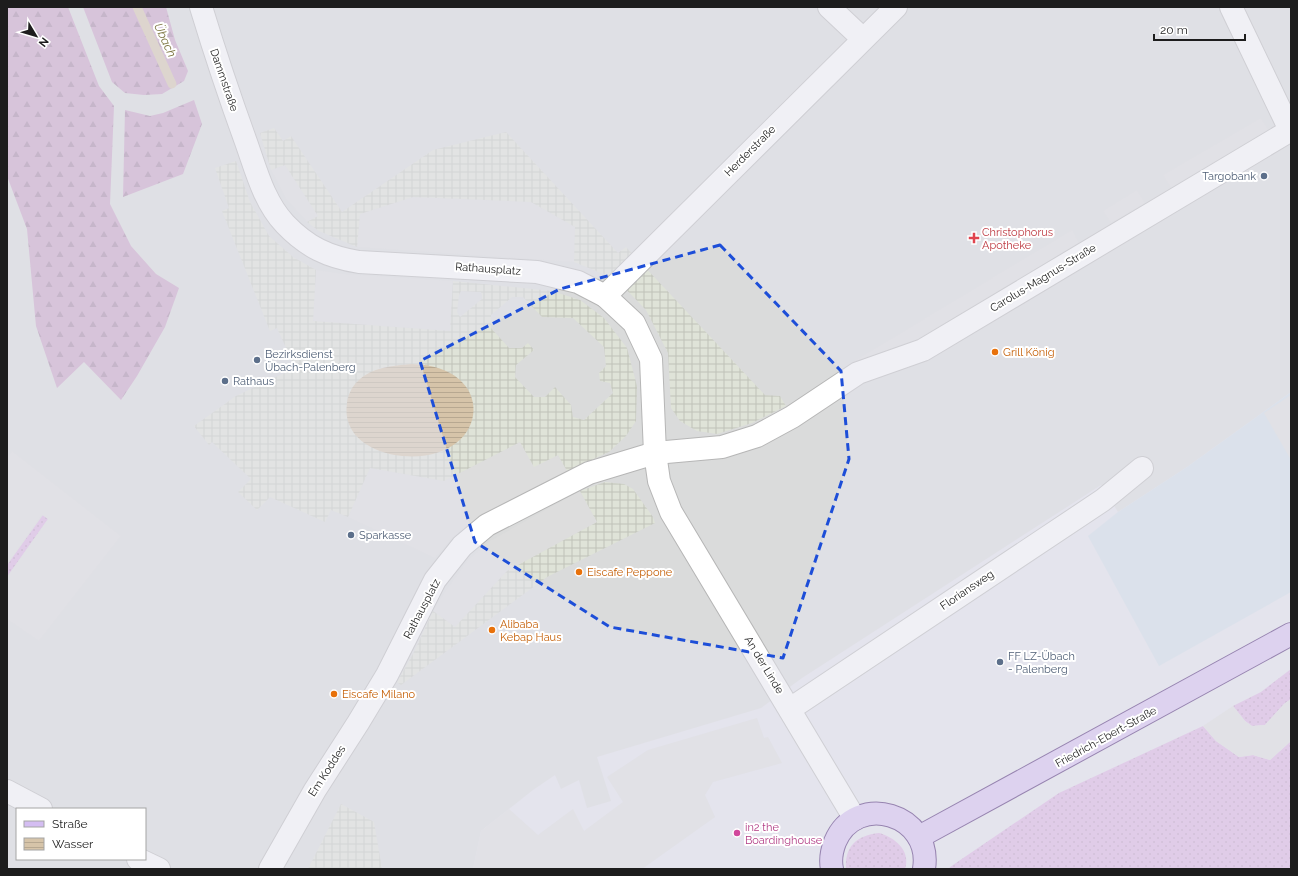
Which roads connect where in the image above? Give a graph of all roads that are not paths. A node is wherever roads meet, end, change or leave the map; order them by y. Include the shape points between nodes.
1 (200, 7) edge
2 (829, 7) edge
3 (896, 7) edge
4 (1231, 7) edge
5 (863, 39) junction
6 (1290, 130) edge
7 (250, 152) joint
8 (605, 296) junction
9 (792, 417) joint
10 (655, 454) junction
11 (1142, 468) dead end
12 (671, 512) joint
13 (1291, 634) edge
14 (387, 674) joint
15 (790, 709) junction
16 (7, 791) edge
17 (39, 808) edge
18 (856, 819) junction
19 (920, 838) junction
20 (140, 860) edge
21 (159, 869) edge
22 (270, 869) edge
23 (832, 869) edge
24 (924, 869) edge

1 - 7 street, Dammstraße
2 - 5 street
3 - 5 street, Herderstraße
4 - 6 street
5 - 8 street, Herderstraße
6 - 9 street, Carolus-Magnus-Straße via 928,347 858,374
7 - 8 street, Rathausplatz via 266,197 284,224 311,247 340,259 537,272 578,282
8 - 10 street, Rathausplatz via 634,323 652,359
9 - 10 street, Rathausplatz via 757,436 722,447
10 - 12 street, Rathausplatz via 659,481
10 - 14 street, Rathausplatz via 589,473 487,525 462,546 435,580
11 - 15 street, Floriansweg via 1103,500
12 - 15 street, An der Linde
13 - 19 main road, Friedrich-Ebert-Straße
14 - 22 street, Em Koddes via 315,790
15 - 18 street, An der Linde
16 - 17 street
18 - 19 main road via 873,814 891,815 908,823
18 - 23 main road via 844,828 836,839 831,857
19 - 24 main road via 925,855
20 - 21 street

